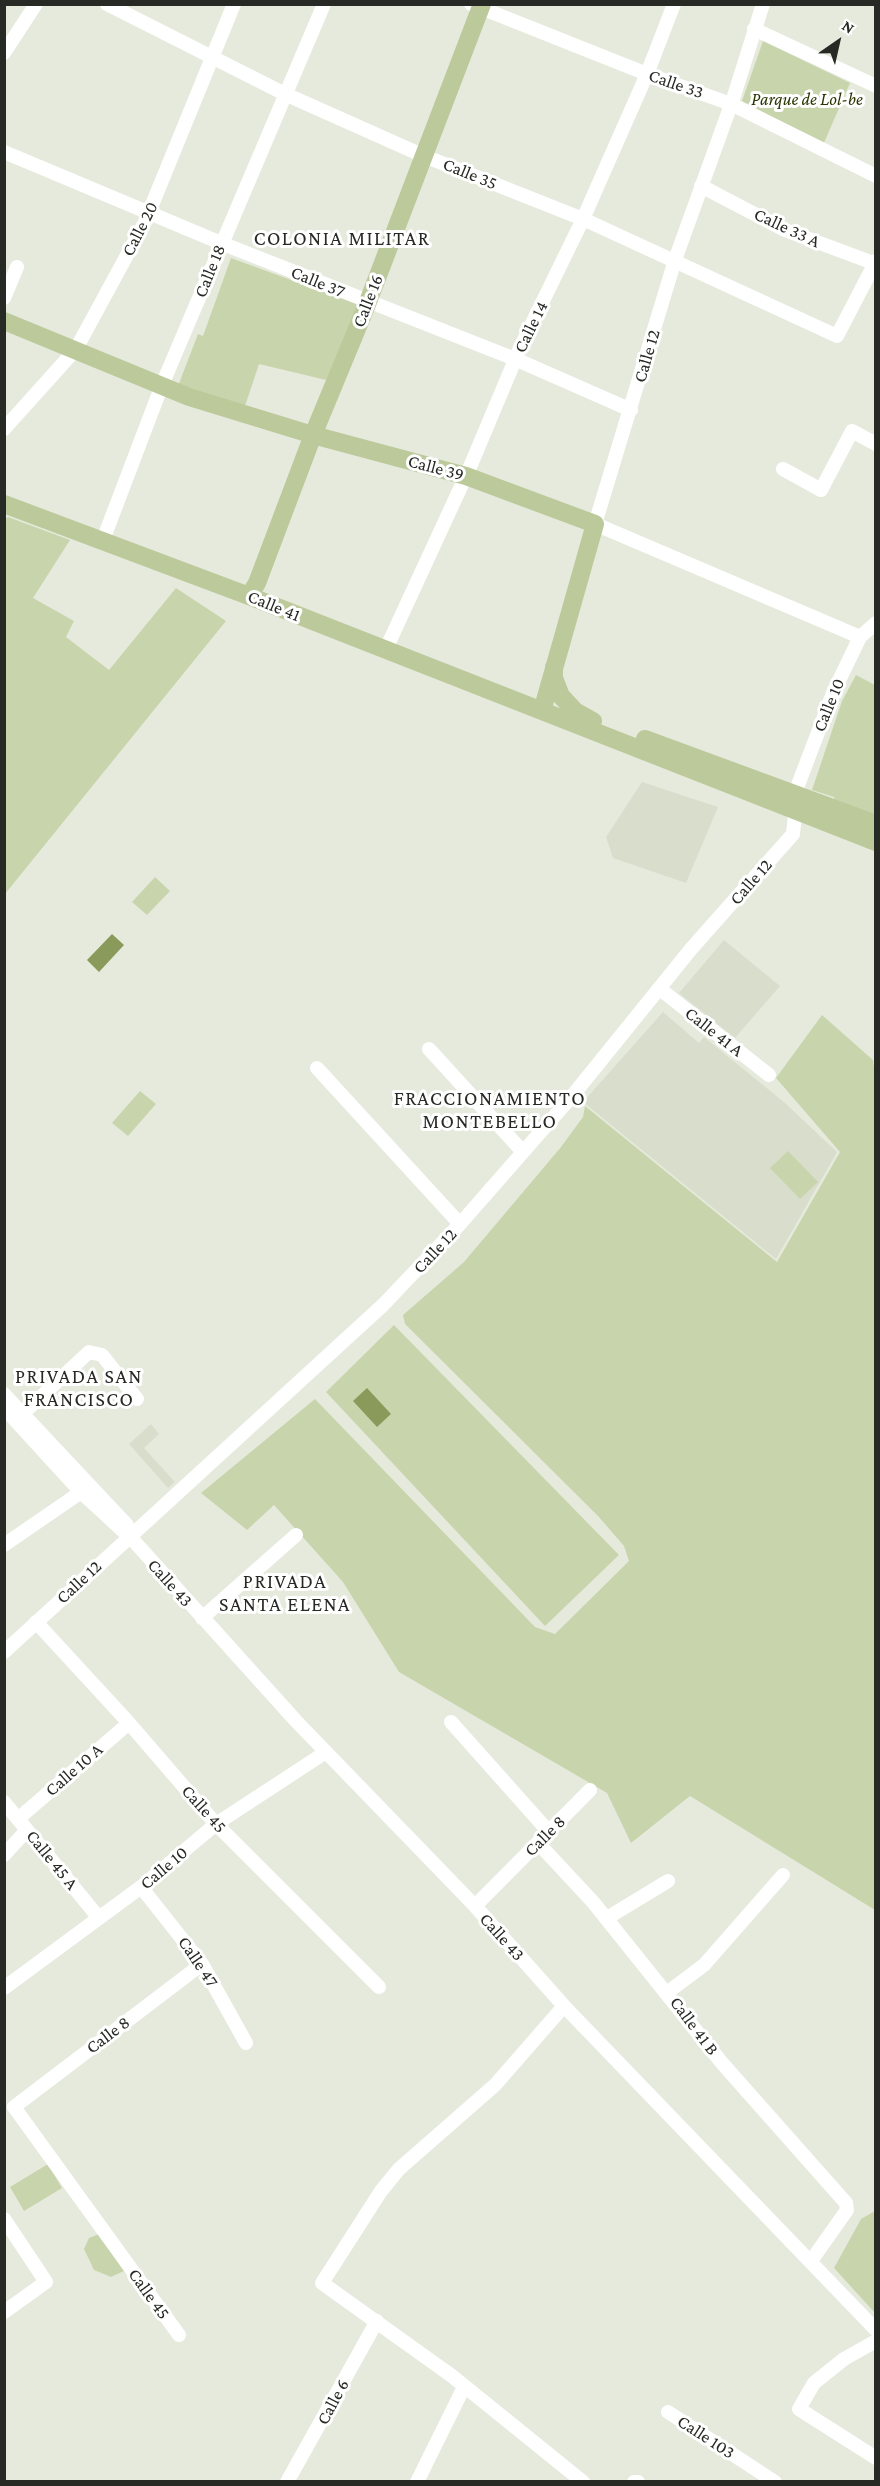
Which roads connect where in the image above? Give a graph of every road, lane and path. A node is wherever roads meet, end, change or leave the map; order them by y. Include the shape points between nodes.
1 (36, 4) edge
2 (108, 4) edge
3 (234, 4) edge
4 (324, 4) edge
5 (674, 4) edge
6 (763, 4) edge
7 (478, 6) edge
8 (754, 29) junction
9 (4, 53) edge
10 (211, 58) junction
11 (647, 75) junction
12 (876, 86) edge
13 (285, 94) junction
14 (731, 104) junction
15 (4, 152) edge
16 (424, 156) junction
17 (876, 176) edge
18 (701, 186) junction
19 (149, 212) junction
20 (583, 219) junction
21 (221, 243) junction
22 (675, 260) junction
23 (875, 263) edge
24 (17, 267) dead end
25 (4, 298) edge
26 (368, 302) junction
27 (4, 321) edge
28 (76, 349) junction
29 (515, 359) junction
30 (162, 386) junction
31 (631, 410) junction
32 (4, 429) edge
33 (313, 435) junction
34 (876, 444) edge
35 (783, 469) dead end
36 (466, 476) junction
37 (4, 504) edge
38 (595, 524) junction
39 (103, 540) junction
40 (249, 596) junction
41 (876, 623) edge
42 (860, 637) junction
43 (386, 649) junction
44 (554, 666) junction
45 (494, 692) junction
46 (542, 711) junction
47 (797, 804) junction
48 (876, 824) edge
49 (876, 842) edge
50 (660, 989) junction
51 (429, 1049) dead end
52 (317, 1068) dead end
53 (769, 1074) dead end
54 (523, 1152) junction
55 (460, 1224) junction
56 (4, 1394) edge
57 (137, 1399) dead end
58 (4, 1408) edge
59 (20, 1417) junction
60 (85, 1489) junction
61 (296, 1535) dead end
62 (131, 1537) junction
63 (4, 1545) edge
64 (202, 1618) junction
65 (36, 1622) junction
66 (4, 1652) edge
67 (451, 1722) dead end
68 (129, 1723) junction
69 (326, 1752) junction
70 (590, 1790) dead end
71 (4, 1802) edge
72 (19, 1818) junction
73 (216, 1824) junction
74 (27, 1830) junction
75 (549, 1833) junction
76 (538, 1843) junction
77 (4, 1855) edge
78 (783, 1875) dead end
79 (668, 1881) dead end
80 (141, 1887) junction
81 (475, 1906) junction
82 (99, 1918) junction
83 (607, 1918) junction
84 (202, 1964) junction
85 (4, 1988) edge
86 (379, 1988) dead end
87 (668, 1992) junction
88 (564, 2006) junction
89 (246, 2043) dead end
90 (14, 2107) joint
91 (4, 2219) edge
92 (811, 2261) junction
93 (4, 2312) edge
94 (377, 2320) junction
95 (876, 2330) edge
96 (179, 2335) dead end
97 (876, 2341) edge
98 (464, 2387) junction
99 (668, 2412) dead end
100 (876, 2458) edge
101 (287, 2481) edge
102 (417, 2481) edge
103 (583, 2481) edge
104 (775, 2481) edge

1 - 9 street
2 - 10 street, Calle 35
3 - 10 street, Calle 20
4 - 13 street, Calle 18
5 - 11 street, Calle 14
6 - 8 street, Calle 12
7 - 11 street, Calle 33
7 - 16 main road, Calle 16
8 - 12 street
8 - 14 street, Calle 12
10 - 13 street, Calle 35
10 - 19 street, Calle 20
11 - 14 street, Calle 33
11 - 20 street, Calle 14
13 - 16 street, Calle 35
13 - 21 street, Calle 18
14 - 17 street, Calle 33
14 - 18 street, Calle 12
15 - 19 street, Calle 37
16 - 20 street, Calle 35
16 - 26 main road, Calle 16
18 - 22 street, Calle 12
18 - 23 street, Calle 33 A via 785,230
19 - 21 street, Calle 37
19 - 28 street, Calle 20
20 - 22 street, Calle 35
20 - 29 street, Calle 14
21 - 26 street, Calle 37
21 - 30 street, Calle 18
22 - 23 street, Calle 35 via 837,336
22 - 31 street, Calle 12
24 - 25 street
26 - 29 street, Calle 37
26 - 33 main road, Calle 16
27 - 28 main road, Calle 39
28 - 30 main road, Calle 39
28 - 32 street, Calle 20
29 - 31 street, Calle 37
29 - 36 street, Calle 14
30 - 33 main road, Calle 39
30 - 39 street, Calle 18
31 - 38 street, Calle 12
33 - 36 main road, Calle 39
33 - 40 main road, Calle 16
34 - 35 street via 852,430 821,490
36 - 38 main road, Calle 39
36 - 43 street, Calle 14
37 - 39 main road, Calle 41
38 - 42 street, Calle 39
38 - 44 main road, Calle 12
39 - 40 main road, Calle 41
40 - 43 main road, Calle 41
41 - 42 street, Calle 10
42 - 47 street, Calle 10 via 833,693 798,785
43 - 45 main road, Calle 41
44 - 45 main road via 533,690 518,694
44 - 46 main road, Calle 12
44 - 47 main road via 561,696 582,715
45 - 46 main road, Calle 41
46 - 47 main road, Calle 41
47 - 48 main road
47 - 49 main road
47 - 50 street, Calle 12 via 793,834
50 - 53 street, Calle 41 A
50 - 54 street, Calle 12
51 - 54 street
52 - 55 street
54 - 55 street, Calle 12
55 - 62 street, Calle 12 via 383,1305
56 - 59 street
57 - 59 street via 102,1355 89,1352
58 - 59 street
59 - 60 street, Calle 43
60 - 62 street, Calle 43
60 - 63 street
61 - 64 street
62 - 64 street, Calle 43
62 - 65 street, Calle 12
64 - 69 street, Calle 43
65 - 66 street, Calle 12
65 - 68 street, Calle 45
67 - 75 street
68 - 72 street, Calle 10 A
68 - 73 street, Calle 45
69 - 73 street, Calle 10
69 - 81 street, Calle 43
70 - 75 street, Calle 8
71 - 72 street, Calle 45 A
72 - 74 street, Calle 45 A
73 - 80 street, Calle 10
73 - 86 street, Calle 45
74 - 77 street
74 - 82 street, Calle 45 A
75 - 76 street, Calle 8
76 - 81 street, Calle 8
76 - 83 street, Calle 41 B
78 - 87 street via 704,1965
79 - 83 street
80 - 82 street, Calle 10
80 - 84 street, Calle 47
81 - 88 street, Calle 43
82 - 85 street, Calle 10
83 - 87 street, Calle 41 B
84 - 89 street, Calle 47
84 - 90 street, Calle 8
87 - 92 street, Calle 41 B via 734,2078 846,2203 847,2210
88 - 92 street, Calle 43
88 - 94 street via 495,2085 399,2169 322,2283
90 - 96 street, Calle 45
91 - 93 street via 46,2282
92 - 95 street, Calle 43
94 - 98 street
94 - 101 street, Calle 6
97 - 100 street via 844,2359 814,2383 799,2409
98 - 102 street
98 - 103 street
99 - 104 street, Calle 103

